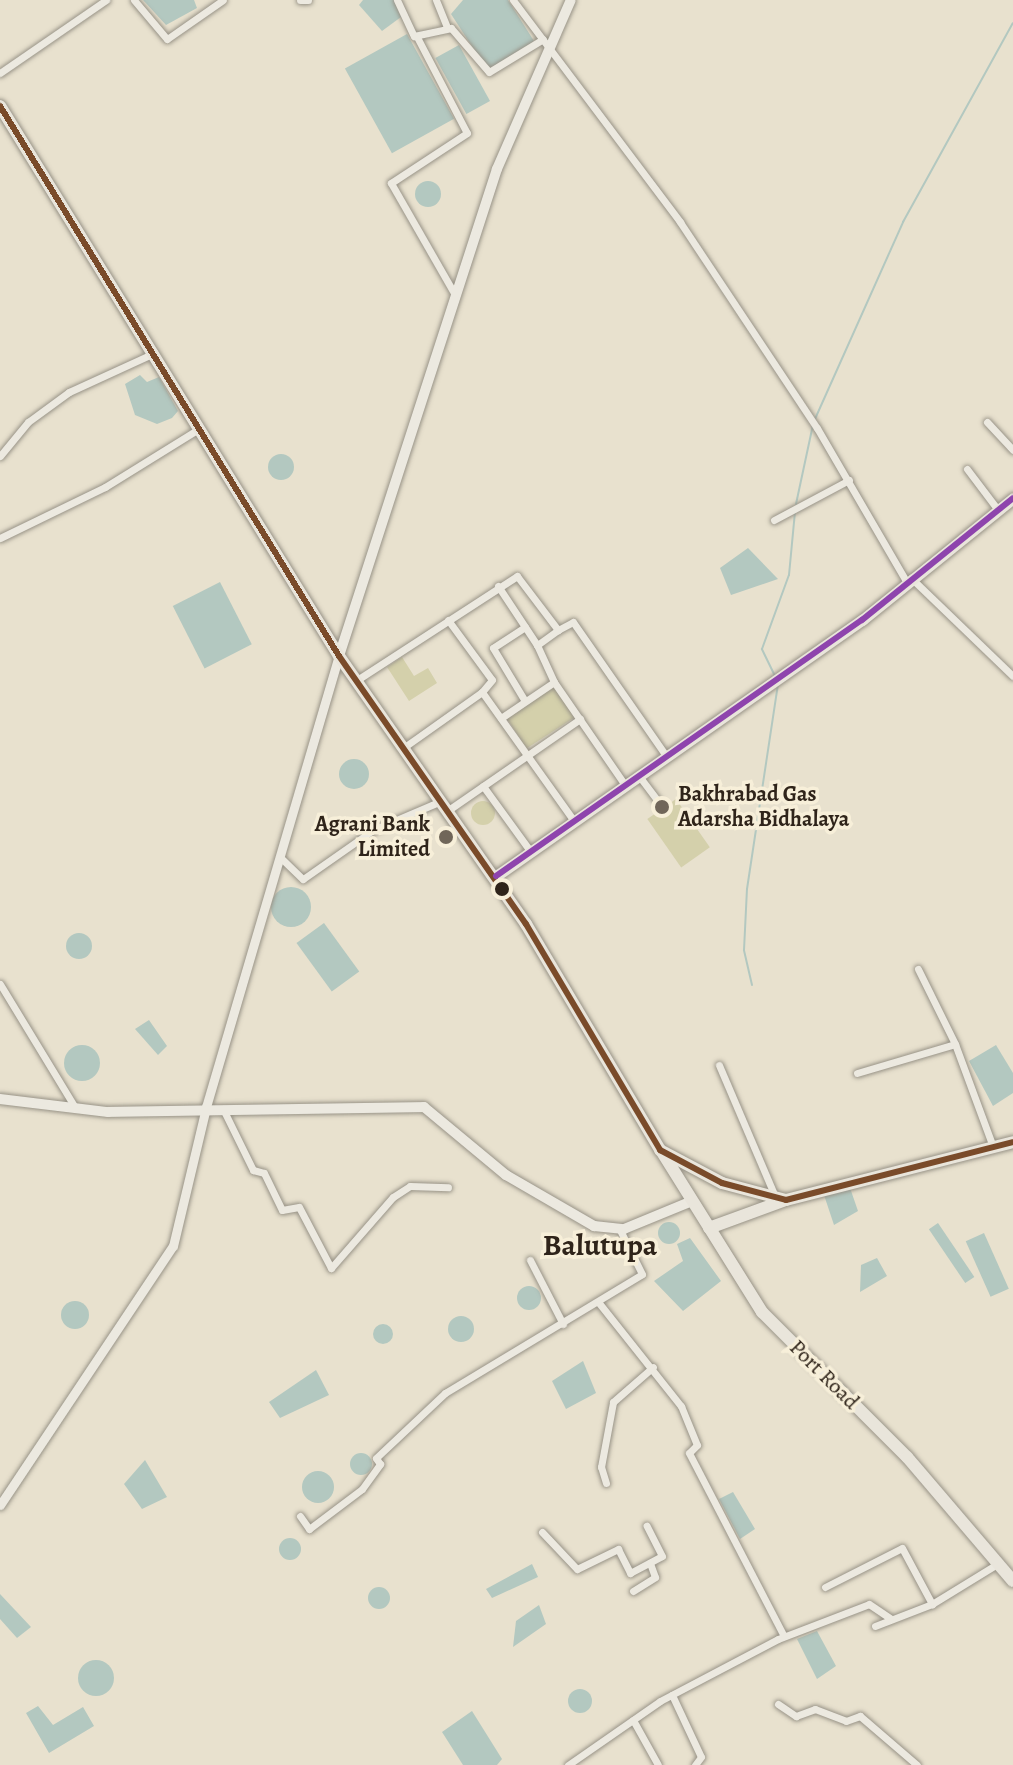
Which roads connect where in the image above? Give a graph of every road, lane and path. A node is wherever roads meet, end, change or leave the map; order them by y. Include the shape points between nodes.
1 (106, 0) edge
2 (134, 0) edge
3 (223, 0) edge
4 (300, 0) edge
5 (308, 0) edge
6 (397, 0) edge
7 (436, 0) edge
8 (513, 0) edge
9 (571, 0) edge
10 (447, 27) junction
11 (417, 37) junction
12 (547, 42) junction
13 (0, 73) edge
14 (0, 106) edge
15 (454, 293) junction
16 (156, 352) junction
17 (987, 422) dead end
18 (202, 427) junction
19 (1013, 450) edge
20 (0, 456) edge
21 (967, 469) dead end
22 (849, 480) junction
23 (1013, 498) edge
24 (998, 510) junction
25 (774, 520) dead end
26 (0, 538) edge
27 (907, 577) junction
28 (498, 586) junction
29 (448, 620) junction
30 (525, 627) junction
31 (558, 630) junction
32 (537, 645) junction
33 (339, 656) junction
34 (1013, 676) edge
35 (357, 680) junction
36 (554, 682) junction
37 (482, 692) junction
38 (525, 701) junction
39 (501, 718) junction
40 (580, 719) junction
41 (403, 748) junction
42 (527, 755) junction
43 (666, 756) junction
44 (639, 776) junction
45 (625, 785) junction
46 (483, 786) junction
47 (660, 804) dead end
48 (444, 806) junction
49 (574, 821) junction
50 (531, 852) junction
51 (282, 859) junction
52 (496, 876) junction
53 (918, 969) dead end
54 (0, 984) edge
55 (955, 1044) junction
56 (719, 1065) dead end
57 (857, 1073) dead end
58 (0, 1099) edge
59 (206, 1107) junction
60 (222, 1107) junction
61 (77, 1111) junction
62 (1013, 1142) edge
63 (993, 1148) junction
64 (660, 1150) junction
65 (448, 1187) dead end
66 (781, 1199) junction
67 (692, 1201) junction
68 (619, 1228) junction
69 (709, 1228) junction
70 (530, 1260) dead end
71 (599, 1303) junction
72 (563, 1324) junction
73 (653, 1367) junction
74 (606, 1483) dead end
75 (0, 1505) edge
76 (300, 1516) dead end
77 (647, 1526) dead end
78 (542, 1532) dead end
79 (650, 1563) junction
80 (997, 1564) junction
81 (1013, 1581) edge
82 (825, 1587) dead end
83 (633, 1591) dead end
84 (932, 1604) junction
85 (890, 1618) junction
86 (875, 1626) dead end
87 (784, 1636) junction
88 (672, 1695) junction
89 (778, 1704) dead end
90 (633, 1720) junction
91 (568, 1765) edge
92 (658, 1765) edge
93 (695, 1765) edge
94 (917, 1765) edge

1 - 13 street
2 - 3 street via 167,39
4 - 5 street
6 - 11 street
7 - 10 street
8 - 12 street
9 - 12 main road
10 - 11 street
10 - 12 street via 489,72
11 - 15 street via 467,133 391,183
12 - 15 main road
12 - 22 street via 808,413
14 - 16 highway, Port Road
15 - 33 main road
16 - 18 highway, Port Road
16 - 20 street via 69,392 28,422
17 - 19 street
18 - 26 street via 105,487
18 - 33 highway, Port Road
21 - 24 street
22 - 25 street
22 - 27 street
23 - 24 main road
24 - 27 main road
27 - 34 street
27 - 43 main road via 862,620
28 - 29 street
28 - 30 street
28 - 31 street via 519,577
29 - 35 street
29 - 37 street via 492,680
30 - 32 street
30 - 38 street via 493,648
31 - 32 street
31 - 43 street via 573,622
32 - 36 street
33 - 35 highway, Port Road
33 - 51 street
35 - 41 highway, Port Road
36 - 38 street
36 - 40 street
37 - 39 street
37 - 41 street
38 - 39 street
39 - 42 street
40 - 42 street
40 - 45 street
41 - 48 highway, Port Road
42 - 46 street
42 - 49 street
43 - 44 main road
44 - 45 main road
44 - 47 street
45 - 49 main road
46 - 48 street
46 - 50 street
48 - 51 street via 373,830 303,879
48 - 52 highway, Port Road
49 - 50 main road
50 - 52 main road
51 - 59 street
52 - 64 highway, Port Road
53 - 55 street
54 - 61 street
55 - 57 street
55 - 63 street
56 - 66 street
58 - 61 main road
59 - 60 main road
59 - 61 main road
59 - 75 street via 173,1246
60 - 65 street via 253,1170 264,1173 282,1210 299,1207 331,1268 393,1197 410,1186
60 - 68 main road via 424,1107 506,1175 594,1226
62 - 63 highway
63 - 66 highway
64 - 66 highway via 722,1183
64 - 67 highway, Port Road
66 - 69 highway
67 - 68 main road
67 - 69 highway, Port Road
68 - 71 street via 642,1274
69 - 80 highway, Port Road via 768,1318 907,1457
70 - 72 street
71 - 72 street
71 - 73 street
72 - 76 street via 445,1393 376,1458 380,1464 362,1489 309,1529
73 - 74 street via 613,1402 601,1467
73 - 87 street via 681,1406 697,1445 689,1453
77 - 79 street via 662,1556
78 - 79 street via 577,1569 618,1549 630,1573
79 - 83 street via 655,1577
80 - 81 highway, Port Road
80 - 84 street
82 - 84 street via 900,1547
84 - 85 street
85 - 86 street
85 - 87 street via 869,1604
87 - 88 street
88 - 90 street
88 - 93 street via 701,1757
89 - 94 street via 796,1716 815,1709 846,1721 860,1716
90 - 91 street
90 - 92 street

